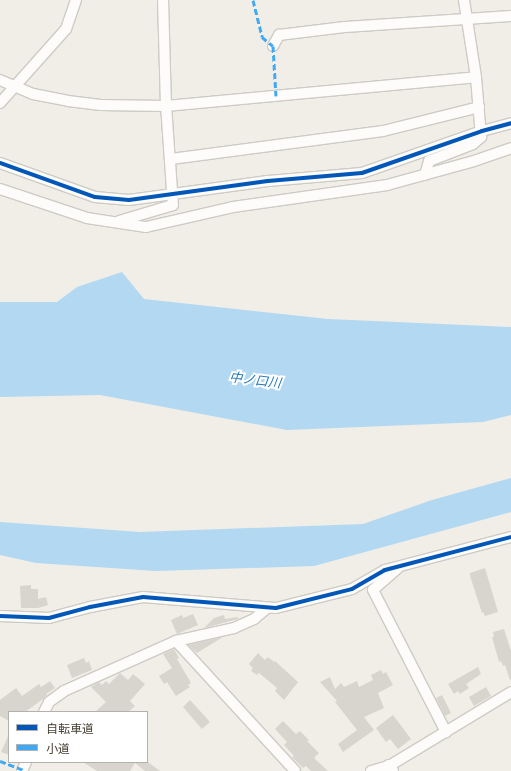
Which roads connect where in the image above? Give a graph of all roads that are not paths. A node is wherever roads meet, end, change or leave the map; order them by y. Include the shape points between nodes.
1 (76, 0) edge
2 (163, 0) edge
3 (464, 0) edge
4 (511, 16) edge
5 (467, 18) junction
6 (273, 46) dead end
7 (476, 77) junction
8 (0, 80) edge
9 (15, 88) junction
10 (0, 103) edge
11 (166, 106) junction
12 (479, 107) junction
13 (511, 123) edge
14 (482, 131) junction
15 (511, 148) edge
16 (171, 159) junction
17 (0, 163) edge
18 (426, 175) junction
19 (0, 189) edge
20 (172, 193) junction
21 (116, 222) junction
22 (511, 537) edge
23 (399, 566) junction
24 (268, 608) junction
25 (0, 616) edge
26 (176, 641) junction
27 (511, 692) edge
28 (44, 711) edge
29 (446, 732) junction
30 (390, 768) edge
31 (295, 771) edge
32 (371, 771) edge

1 - 9 street via 66,30
2 - 11 street
3 - 5 street
4 - 5 street
5 - 6 street via 345,27 279,35
5 - 7 street
7 - 11 street
7 - 12 street
8 - 9 street
9 - 10 street
9 - 11 street via 40,96 101,105
11 - 16 street
12 - 14 street
12 - 16 street via 383,132
13 - 14 street
14 - 18 street via 481,137 473,144 429,162
14 - 20 street via 362,173
15 - 18 street
16 - 20 street
17 - 20 street via 95,197 129,200
18 - 21 street via 388,185 233,207 162,225 146,227
19 - 21 street via 87,218
20 - 21 street via 173,205
22 - 23 street
23 - 24 street via 385,570 352,589
23 - 29 street via 373,590
24 - 25 street via 143,597 49,618
24 - 26 street via 254,619 234,628
26 - 28 street via 64,692 49,702
26 - 31 street
27 - 29 street
29 - 30 street
30 - 32 street

